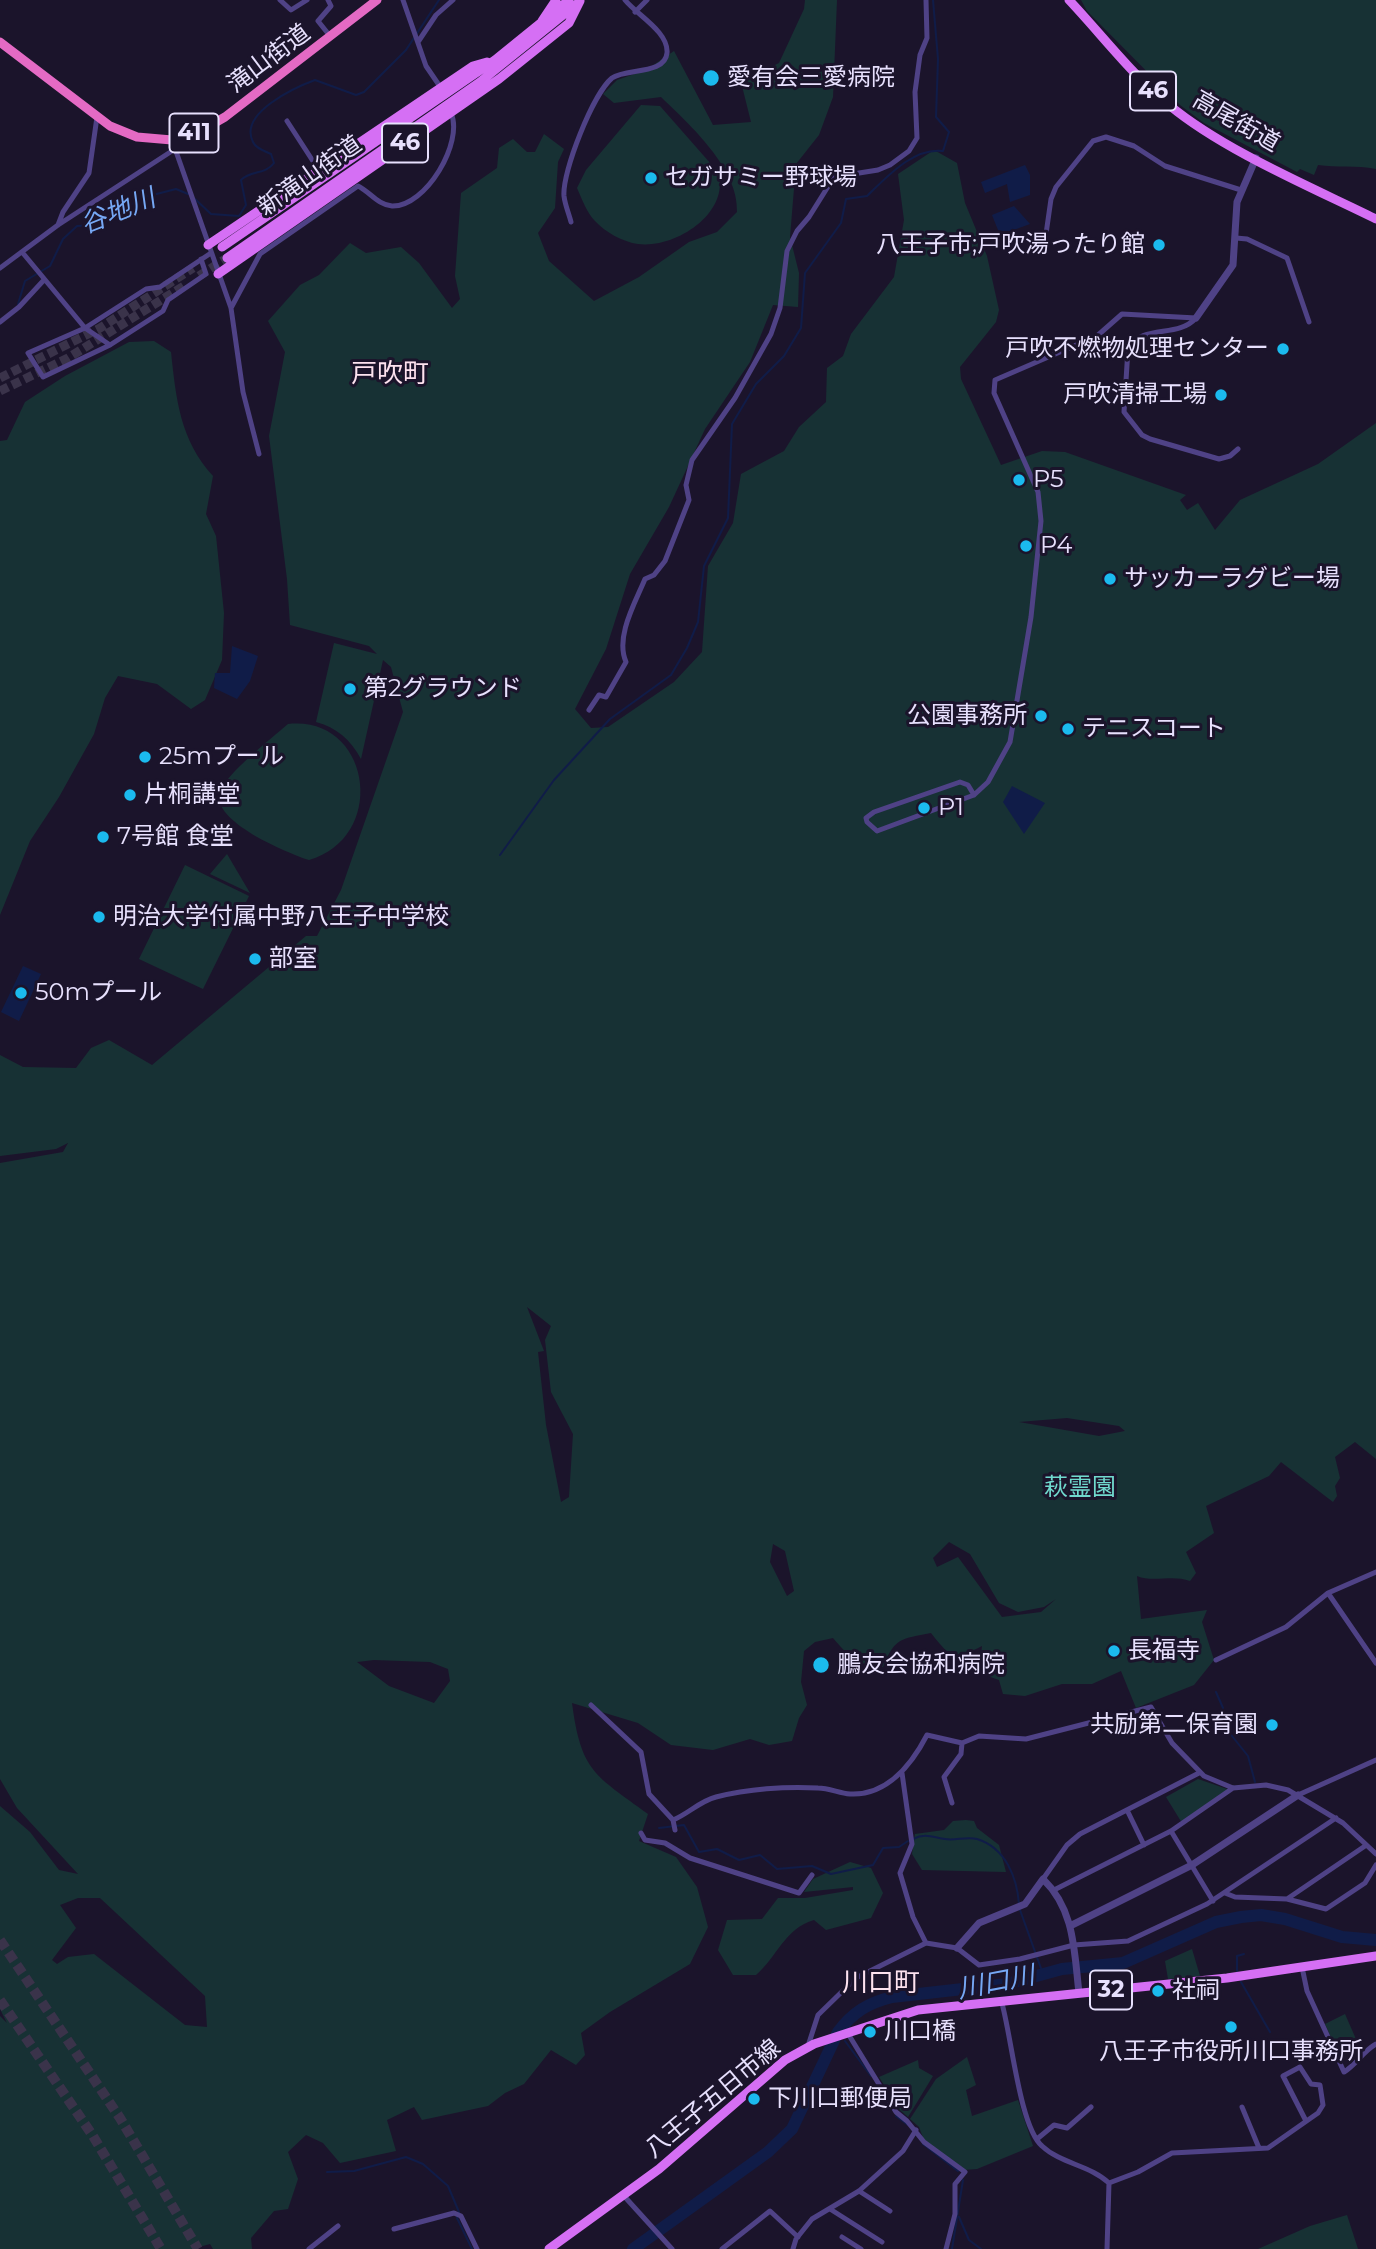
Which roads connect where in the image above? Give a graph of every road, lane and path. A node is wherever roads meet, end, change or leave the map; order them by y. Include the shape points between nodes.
1 (281, 0) edge
2 (307, 0) edge
3 (328, 0) edge
4 (377, 0) edge
5 (412, 0) edge
6 (453, 0) edge
7 (556, 0) edge
8 (569, 0) edge
9 (625, 0) edge
10 (647, 0) edge
11 (926, 0) edge
12 (1069, 0) edge
13 (581, 1) edge
14 (405, 3) edge
15 (635, 12) junction
16 (540, 26) junction
17 (330, 36) junction
18 (418, 41) junction
19 (0, 42) edge
20 (495, 60) junction
21 (441, 88) junction
22 (451, 112) junction
23 (97, 117) junction
24 (287, 121) dead end
25 (173, 144) junction
26 (1256, 158) junction
27 (320, 172) junction
28 (356, 183) junction
29 (1241, 190) junction
30 (1376, 219) edge
31 (571, 222) dead end
32 (58, 225) junction
33 (1237, 238) junction
34 (222, 247) tunnel mouth
35 (1044, 248) dead end
36 (209, 249) junction
37 (22, 252) junction
38 (227, 258) tunnel mouth
39 (201, 259) junction
40 (0, 268) edge
41 (218, 274) junction
42 (43, 281) junction
43 (231, 308) junction
44 (1196, 318) junction
45 (0, 322) edge
46 (1310, 322) dead end
47 (85, 328) junction
48 (110, 345) junction
49 (1238, 449) dead end
50 (259, 454) dead end
51 (589, 710) dead end
52 (974, 795) junction
53 (1376, 1572) edge
54 (1328, 1593) junction
55 (1216, 1660) dead end
56 (1376, 1663) edge
57 (591, 1705) dead end
58 (962, 1743) junction
59 (1376, 1760) edge
60 (902, 1773) junction
61 (1199, 1773) junction
62 (1233, 1788) junction
63 (1298, 1795) junction
64 (952, 1804) dead end
65 (1127, 1810) junction
66 (1336, 1818) junction
67 (673, 1820) junction
68 (676, 1830) dead end
69 (1171, 1831) junction
70 (641, 1833) dead end
71 (1144, 1845) junction
72 (1365, 1846) junction
73 (1376, 1854) edge
74 (1192, 1865) junction
75 (1376, 1865) edge
76 (812, 1875) dead end
77 (1043, 1879) junction
78 (1054, 1889) junction
79 (1225, 1893) junction
80 (1287, 1899) junction
81 (1213, 1901) junction
82 (1072, 1925) junction
83 (926, 1943) junction
84 (957, 1948) junction
85 (1074, 1948) junction
86 (1376, 1956) edge
87 (1302, 1967) junction
88 (1079, 1993) junction
89 (1001, 2000) junction
90 (848, 2032) junction
91 (811, 2045) junction
92 (1376, 2045) edge
93 (1091, 2106) dead end
94 (1242, 2107) dead end
95 (1306, 2121) junction
96 (916, 2130) junction
97 (1037, 2139) junction
98 (1259, 2148) junction
99 (1109, 2183) junction
100 (859, 2191) junction
101 (624, 2196) junction
102 (831, 2209) junction
103 (890, 2211) dead end
104 (338, 2226) dead end
105 (394, 2229) dead end
106 (868, 2233) junction
107 (798, 2237) junction
108 (842, 2237) dead end
109 (882, 2242) dead end
110 (860, 2248) edge
111 (309, 2249) edge
112 (477, 2249) edge
113 (549, 2249) edge
114 (672, 2249) edge
115 (722, 2249) edge
116 (793, 2249) edge
117 (946, 2249) edge
118 (1107, 2249) edge

1 - 2 street via 292,10
3 - 17 street via 331,6 318,21
4 - 17 highway, 滝山街道 / 411
5 - 14 street
6 - 18 street
7 - 16 main road, 46
8 - 16 main road, 新滝山街道 / 46
9 - 15 street
10 - 15 street
11 - 51 street via 927,38 915,92 917,138 909,151 890,165 834,177 791,241 771,334 692,460 686,485 689,500 665,561 645,579 627,623 622,655 626,662 607,697 599,695
12 - 26 main road, 高尾街道 / 46 via 1164,101 1205,131
13 - 22 main road, 46 via 569,23
13 - 38 main road, 新滝山街道 / 46 via 480,82
14 - 18 street
15 - 31 street via 665,40 666,58 654,68 612,78 601,93 568,172 564,195
16 - 20 main road, 新滝山街道 / 46
17 - 25 highway, 滝山街道 / 411 via 225,117
18 - 21 street via 426,66
19 - 23 highway, 滝山街道 / 411
20 - 21 main road, 46 via 473,66
20 - 34 main road, 新滝山街道 / 46
21 - 27 main road, 46
22 - 28 main road, 46
22 - 28 street via 455,120 445,160 421,194 389,206
23 - 25 highway, 滝山街道 / 411 via 130,135
23 - 32 street via 89,173
24 - 27 street
25 - 32 street
25 - 36 street
26 - 29 street
26 - 30 main road, 高尾街道 / 46
27 - 36 main road, 46
28 - 41 main road, 46
28 - 43 street via 260,254
29 - 33 street
29 - 35 street via 1165,166 1134,146 1106,137 1093,141 1056,187
32 - 37 street
33 - 44 street via 1229,273
33 - 46 street via 1287,258
36 - 39 street
36 - 41 street
37 - 40 street
37 - 42 street
39 - 47 street
39 - 48 street via 206,274 168,300 163,311
41 - 43 street
42 - 45 street
42 - 47 street
43 - 50 street via 243,392
44 - 49 street via 1188,326 1144,334 1132,342 1124,412 1150,439 1219,459
44 - 52 street via 1122,314 1097,336 995,380 994,393 1038,492 1041,521 1010,742 988,782
47 - 48 street
47 - 48 street via 28,353 43,377
52 - 52 street via 960,782 866,818 877,831
53 - 54 street
54 - 55 street via 1286,1628
54 - 56 street
57 - 67 street via 641,1752 649,1794
58 - 60 street via 927,1735
58 - 61 street via 979,1736 1026,1738 1151,1707 1172,1743
58 - 64 street via 961,1754 944,1777
59 - 63 street
60 - 67 street via 860,1794 798,1787 715,1797
60 - 83 street via 912,1842 900,1873
61 - 62 street
61 - 65 street
62 - 63 street via 1266,1785
62 - 69 street
63 - 66 street
63 - 74 street
65 - 71 street
65 - 77 street via 1071,1841
66 - 72 street
66 - 79 street
67 - 68 street
69 - 71 street
69 - 74 street
70 - 76 street via 645,1840 665,1843 690,1858 799,1893
71 - 78 street
72 - 73 street
72 - 80 street
74 - 81 street
74 - 82 street
75 - 80 street via 1365,1883 1326,1909
77 - 78 street
77 - 84 street via 1020,1908 979,1923
78 - 82 street
79 - 80 street
79 - 81 street
81 - 85 street via 1128,1941
82 - 85 street
83 - 84 street
83 - 91 street via 856,1978 818,2015
84 - 85 street via 979,1965
85 - 88 street
86 - 87 main road, 八王子五日市線 / 32
87 - 88 main road, 八王子五日市線 / 32
87 - 92 street via 1307,1991 1344,2072
88 - 89 main road, 八王子五日市線 / 32
89 - 90 main road, 八王子五日市線 / 32 via 918,2010
89 - 97 street via 1010,2028 1014,2068
90 - 91 main road, 八王子五日市線 / 32
90 - 96 street via 896,2112
91 - 101 main road, 八王子五日市線 / 32 via 774,2068
93 - 97 street via 1067,2128 1054,2125
94 - 98 street
95 - 95 street via 1283,2076 1300,2067 1311,2084 1320,2085 1323,2105
95 - 98 street via 1268,2148
96 - 100 street via 903,2151
96 - 117 street via 924,2142 965,2172 955,2184 955,2214
97 - 99 street via 1040,2146 1100,2174
98 - 99 street via 1172,2153
99 - 118 street
100 - 102 street
100 - 103 street
101 - 113 main road, 八王子五日市線 / 32
101 - 114 street
102 - 106 street
102 - 107 street via 812,2219
104 - 111 street
105 - 112 street via 454,2213 461,2216
106 - 109 street
106 - 110 street
107 - 115 street via 770,2211
107 - 116 street
108 - 110 street

